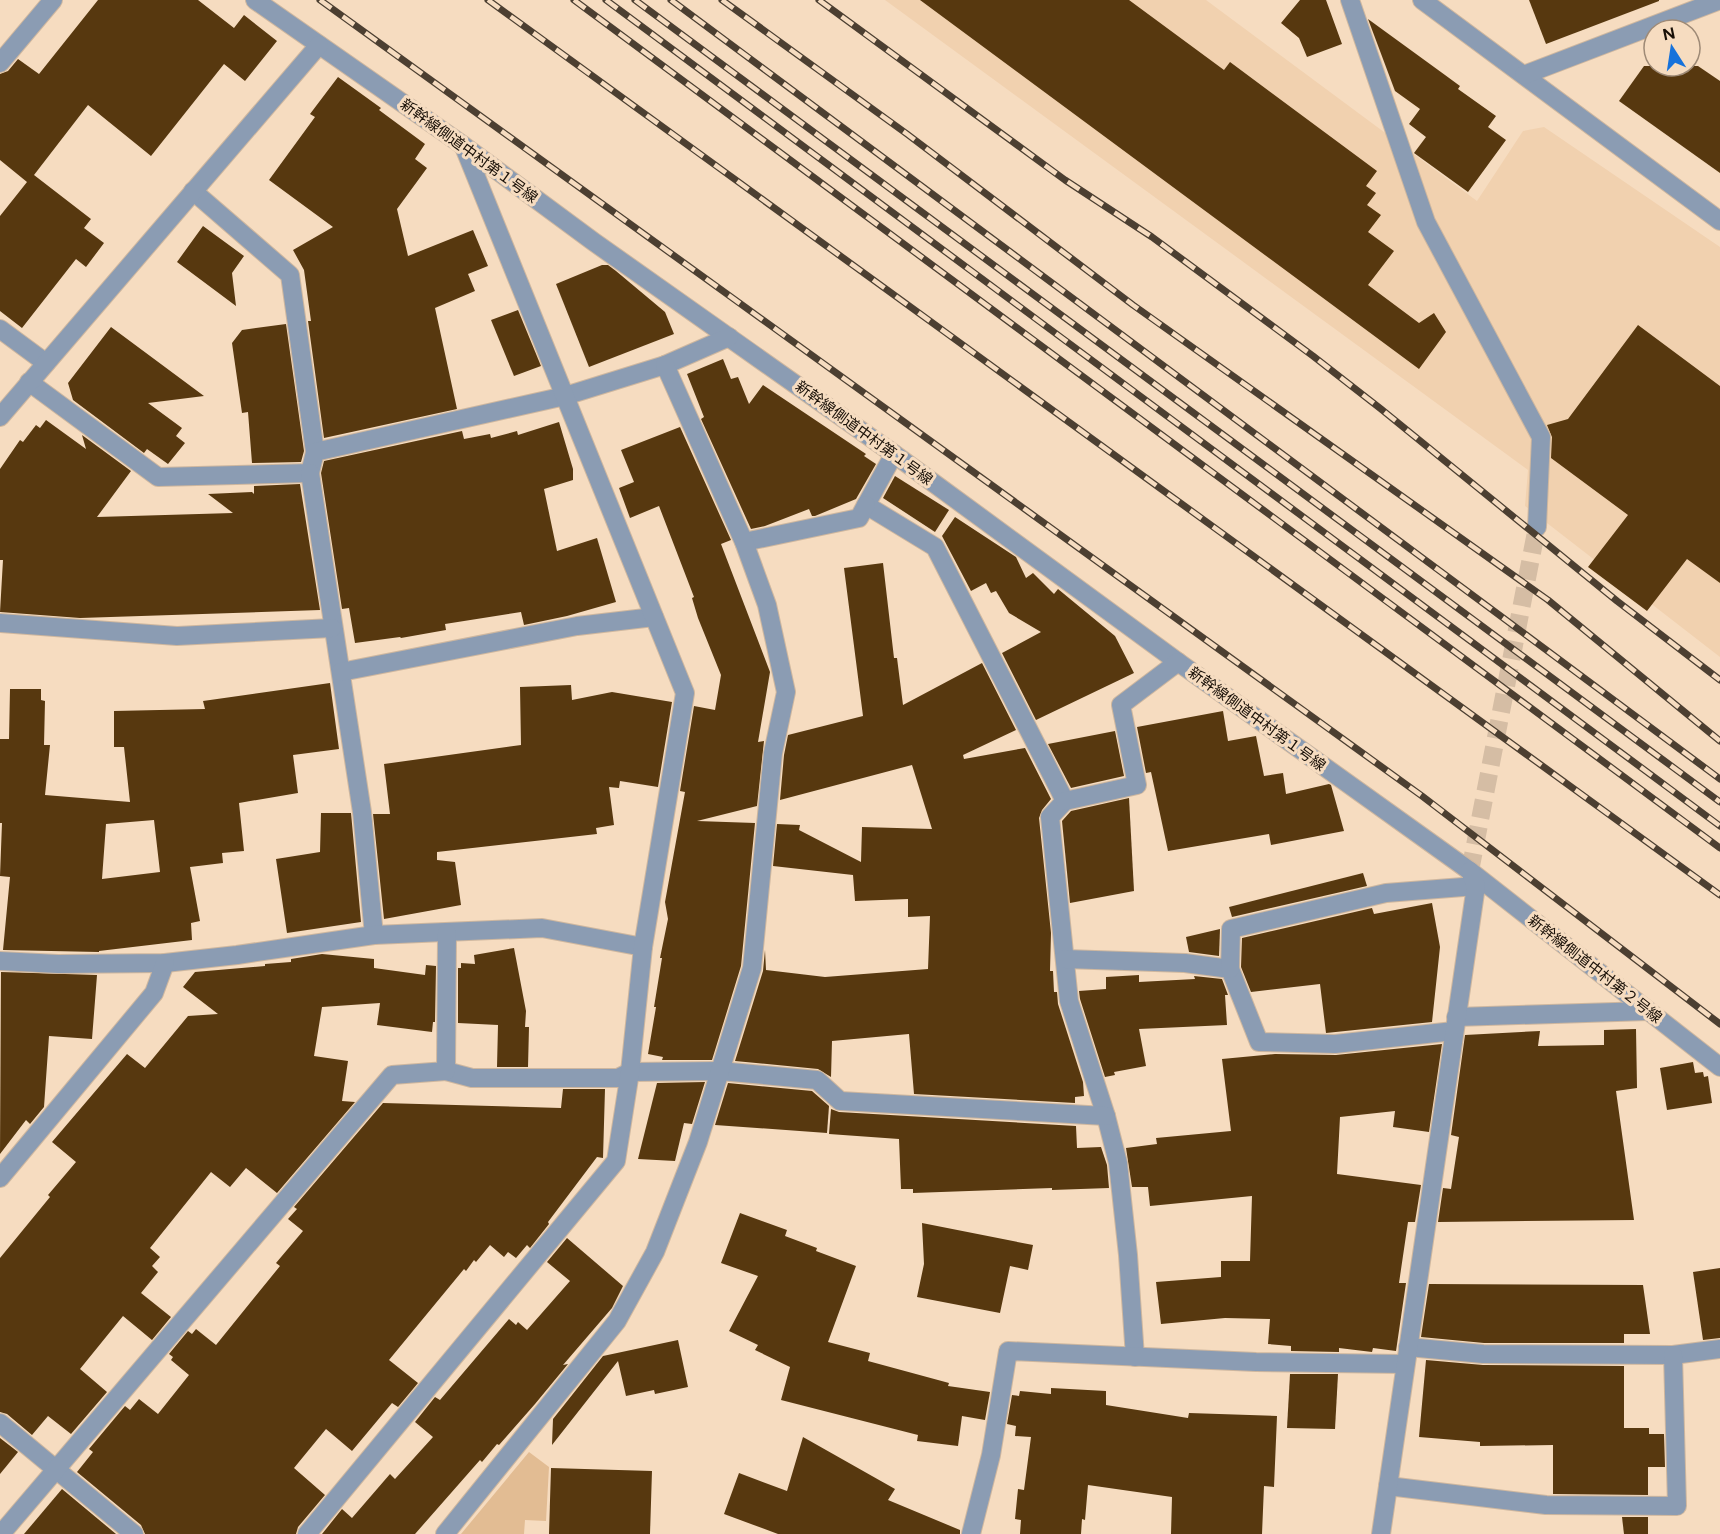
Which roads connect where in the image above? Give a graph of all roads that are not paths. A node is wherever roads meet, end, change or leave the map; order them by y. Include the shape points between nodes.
1 (53, 0) edge
2 (255, 0) edge
3 (1350, 0) edge
4 (1422, 0) edge
5 (1720, 0) edge
6 (319, 45) junction
7 (0, 63) edge
8 (1524, 75) junction
9 (464, 146) junction
10 (193, 191) junction
11 (1720, 221) edge
12 (0, 329) edge
13 (729, 337) junction
14 (46, 363) junction
15 (665, 364) junction
16 (29, 382) junction
17 (565, 396) junction
18 (0, 417) edge
19 (315, 452) junction
20 (894, 454) junction
21 (310, 474) junction
22 (866, 505) junction
23 (1537, 527) tunnel mouth
24 (744, 542) junction
25 (654, 616) junction
26 (0, 623) edge
27 (332, 628) junction
28 (1178, 662) junction
29 (341, 672) junction
30 (1065, 801) junction
31 (1473, 879) junction
32 (447, 933) junction
33 (374, 936) junction
34 (643, 947) junction
35 (1065, 959) junction
36 (0, 961) edge
37 (165, 963) junction
38 (1230, 969) junction
39 (1648, 1011) junction
40 (1455, 1024) junction
41 (1720, 1067) edge
42 (446, 1071) junction
43 (720, 1071) junction
44 (630, 1072) junction
45 (1106, 1116) junction
46 (0, 1178) edge
47 (1720, 1349) edge
48 (1406, 1355) junction
49 (1673, 1355) junction
50 (1135, 1357) junction
51 (0, 1423) edge
52 (56, 1469) junction
53 (1388, 1486) junction
54 (1, 1534) edge
55 (134, 1534) edge
56 (307, 1534) edge
57 (445, 1534) edge
58 (971, 1534) edge
59 (1381, 1534) edge

1 - 7 street
2 - 6 street, 新幹線側道中村第１号線
3 - 23 street via 1425,222 1541,437
4 - 8 street
5 - 8 street
6 - 9 street, 新幹線側道中村第１号線
6 - 10 street
8 - 11 street
9 - 13 street, 新幹線側道中村第１号線
9 - 17 street
10 - 14 street
10 - 19 street via 290,275
12 - 14 street
13 - 15 street
13 - 20 street, 新幹線側道中村第１号線
14 - 16 street
15 - 17 street
15 - 24 street
16 - 18 street
16 - 21 street via 158,477
17 - 19 street
17 - 25 street
19 - 21 street
20 - 22 street
20 - 28 street, 新幹線側道中村第１号線
21 - 27 street
22 - 24 street via 858,518
22 - 30 street via 935,546
24 - 43 street via 767,604 786,692 772,753 752,968
25 - 29 street via 577,626
25 - 34 street via 685,693
26 - 27 street via 177,636
27 - 29 street
28 - 30 street via 1121,705 1137,785
28 - 31 street, 新幹線側道中村第１号線
29 - 33 street via 362,812
30 - 35 street via 1050,817
31 - 38 street via 1386,893 1231,929
31 - 39 street, 新幹線側道中村第２号線
31 - 40 street
32 - 33 street
32 - 34 street via 542,928
32 - 42 street
33 - 37 street
34 - 44 street
35 - 38 street via 1185,963
35 - 45 street via 1069,1001
36 - 37 street
37 - 46 street via 154,993
38 - 40 street via 1259,1042 1335,1044
39 - 40 street
39 - 41 street, 新幹線側道中村第２号線
40 - 48 street
42 - 44 street via 472,1078 618,1078
42 - 52 street via 392,1075
43 - 44 street
43 - 45 street via 817,1080 840,1101
43 - 57 street via 698,1142 655,1252 616,1321
44 - 56 street via 616,1161
45 - 50 street via 1118,1163
47 - 49 street
48 - 49 street
48 - 50 street via 1256,1362
48 - 53 street
49 - 53 street via 1677,1506 1546,1505
50 - 58 street via 1008,1351 991,1455
51 - 52 street
52 - 54 street
52 - 55 street
53 - 59 street

